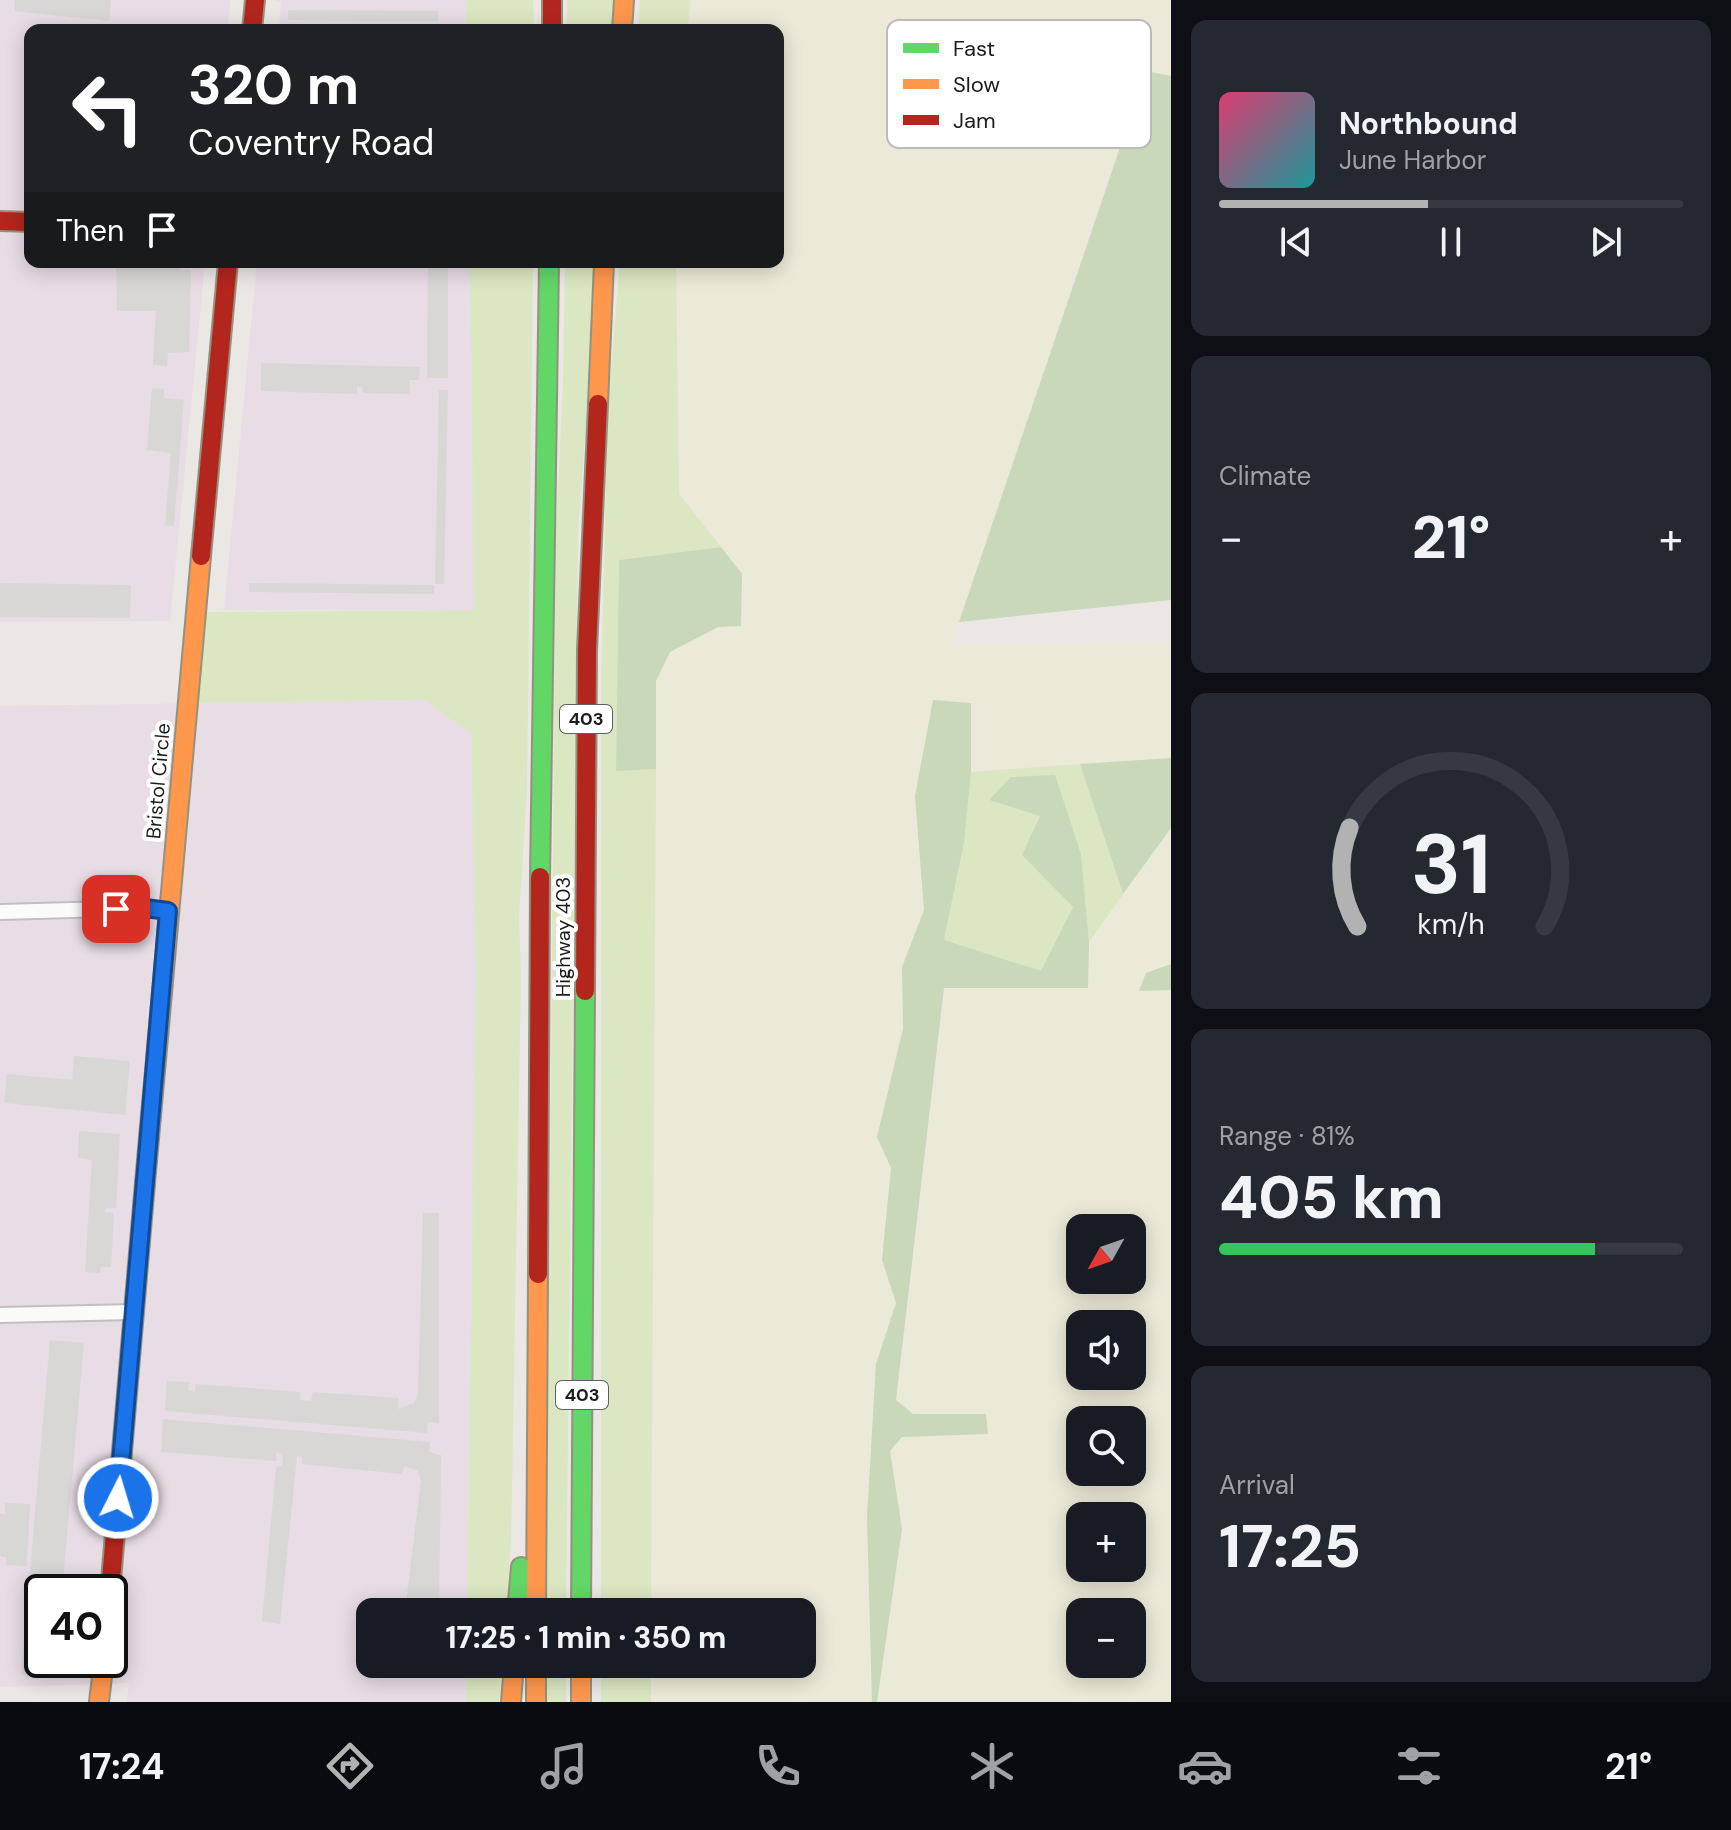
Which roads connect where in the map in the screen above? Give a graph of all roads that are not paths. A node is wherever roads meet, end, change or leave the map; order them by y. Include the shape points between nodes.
1 (255, 0) edge
2 (552, 0) edge
3 (624, 0) edge
4 (253, 24) edge
5 (552, 24) edge
6 (622, 24) edge
7 (0, 221) edge
8 (24, 222) edge
9 (227, 268) edge
10 (549, 268) edge
11 (604, 268) edge
12 (168, 911) junction
13 (0, 912) edge
14 (134, 1312) junction
15 (0, 1315) edge
16 (536, 1469) junction
17 (112, 1574) edge
18 (518, 1598) edge
19 (536, 1598) edge
20 (581, 1598) edge
21 (102, 1678) edge
22 (513, 1678) edge
23 (536, 1678) edge
24 (99, 1702) edge
25 (511, 1702) edge
26 (536, 1702) edge

1 - 4 main road
2 - 5 main road
3 - 6 main road
7 - 8 main road
9 - 12 main road, Bristol Circle
10 - 16 main road, Highway 403 / 403
11 - 20 main road, Highway 403 / 403 via 587,650
12 - 13 street
12 - 14 main road, Bristol Circle
14 - 15 street
14 - 17 main road, Bristol Circle
16 - 18 main road via 524,1515
16 - 19 main road, Highway 403 / 403
21 - 24 main road
22 - 25 main road
23 - 26 main road

